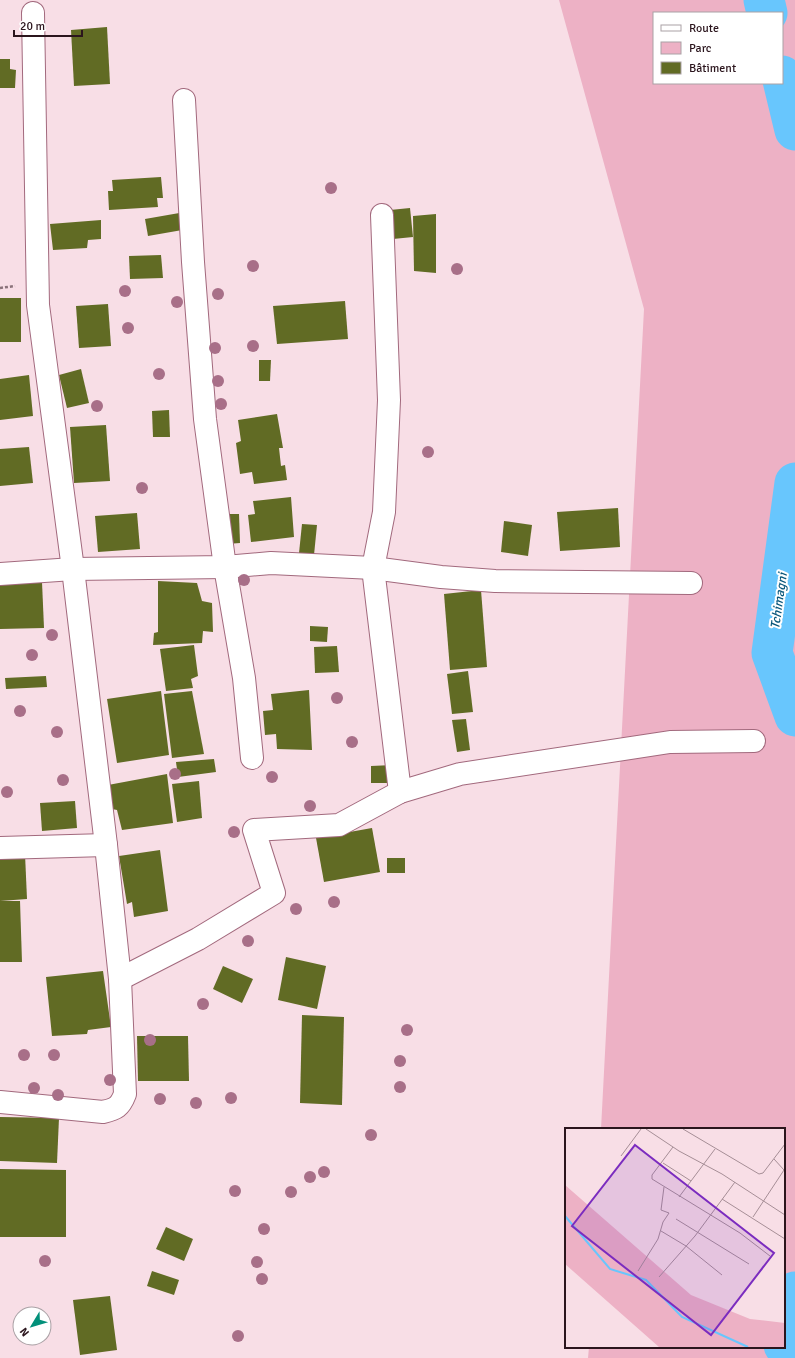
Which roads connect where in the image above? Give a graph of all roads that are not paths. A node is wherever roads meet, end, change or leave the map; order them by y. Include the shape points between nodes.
1 (33, 13) dead end
2 (184, 100) dead end
3 (382, 215) dead end
4 (225, 567) junction
5 (373, 568) junction
6 (73, 569) junction
7 (0, 574) edge
8 (691, 583) dead end
9 (754, 741) dead end
10 (252, 758) dead end
11 (400, 792) junction
12 (106, 845) junction
13 (0, 848) edge
14 (120, 979) junction
15 (0, 1102) edge

1 - 6 street via 38,305
2 - 4 street via 205,419
3 - 5 street via 389,400 384,512
4 - 5 street via 271,564
4 - 6 street
4 - 10 street via 244,678
5 - 8 street via 495,581
5 - 11 street
6 - 7 street
6 - 12 street
9 - 11 street via 670,742 460,774
11 - 14 street via 339,825 254,830 274,893 198,939
12 - 13 street
12 - 14 street
14 - 15 street via 125,1094 121,1104 103,1112

